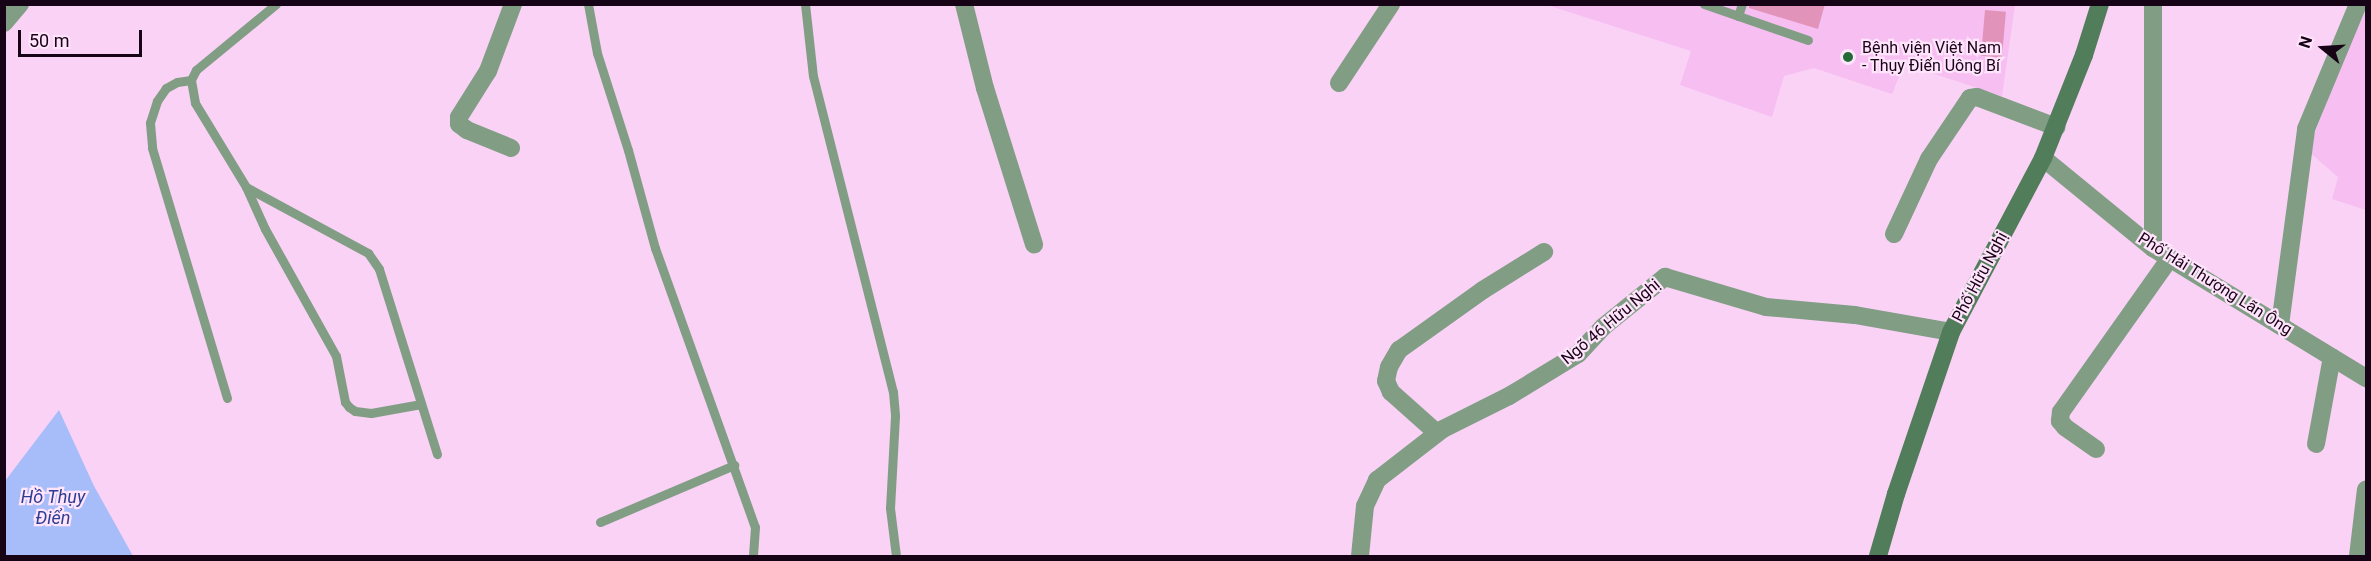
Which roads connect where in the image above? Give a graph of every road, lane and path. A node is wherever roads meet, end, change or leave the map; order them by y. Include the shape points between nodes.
1 (20, 4) edge
2 (276, 4) edge
3 (513, 4) edge
4 (588, 4) edge
5 (806, 4) edge
6 (964, 4) edge
7 (1391, 4) edge
8 (1704, 4) edge
9 (1742, 4) edge
10 (2100, 4) edge
11 (2153, 4) edge
12 (2358, 4) edge
13 (1738, 16) junction
14 (4, 23) edge
15 (1808, 40) dead end
16 (191, 80) junction
17 (1339, 83) dead end
18 (2056, 127) junction
19 (511, 148) dead end
20 (2043, 158) junction
21 (246, 187) junction
22 (1894, 234) dead end
23 (1034, 244) dead end
24 (2153, 248) junction
25 (1544, 252) dead end
26 (2170, 258) junction
27 (2280, 325) junction
28 (1952, 332) junction
29 (2332, 357) junction
30 (2367, 378) edge
31 (227, 398) dead end
32 (421, 404) junction
33 (1437, 434) junction
34 (2316, 444) dead end
35 (2096, 449) dead end
36 (437, 454) dead end
37 (734, 465) junction
38 (2367, 489) edge
39 (600, 522) dead end
40 (753, 556) edge
41 (896, 556) edge
42 (1360, 556) edge
43 (1878, 556) edge
44 (2358, 556) edge

1 - 14 street
2 - 16 lane via 203,62
3 - 19 street via 488,71 459,117 459,124 467,130
4 - 37 lane via 597,53 655,248
5 - 41 lane via 813,76 893,392 890,508
6 - 23 street via 985,88
7 - 17 street
8 - 13 lane
9 - 13 lane
10 - 18 main road, Phố Hữu Nghị
11 - 24 street
12 - 27 street via 2306,129
13 - 15 lane
16 - 21 lane via 195,103
16 - 31 lane via 166,88 157,101 150,123 152,148
18 - 20 main road, Phố Hữu Nghị
18 - 22 street via 1977,97 1970,98 1929,159
20 - 24 street, Phố Hải Thượng Lãn Ông
20 - 28 main road, Phố Hữu Nghị
21 - 32 lane via 368,253 379,269
21 - 32 lane via 336,356 349,407 371,413
24 - 26 street, Phố Hải Thượng Lãn Ông
25 - 33 street via 1399,350 1389,367 1386,381 1391,392
26 - 27 street, Phố Hải Thượng Lãn Ông
26 - 35 street via 2061,412 2060,421 2065,427
27 - 29 street, Phố Hải Thượng Lãn Ông
28 - 33 street, Ngõ 46 Hữu Nghị via 1855,315 1766,307 1665,277 1603,327 1578,354
28 - 43 main road, Phố Hữu Nghị
29 - 30 street, Phố Hải Thượng Lãn Ông
29 - 34 street
32 - 36 lane
33 - 42 street, Ngõ 46 Hữu Nghị via 1377,480 1365,506
37 - 39 lane
37 - 40 lane via 755,527
38 - 44 street

